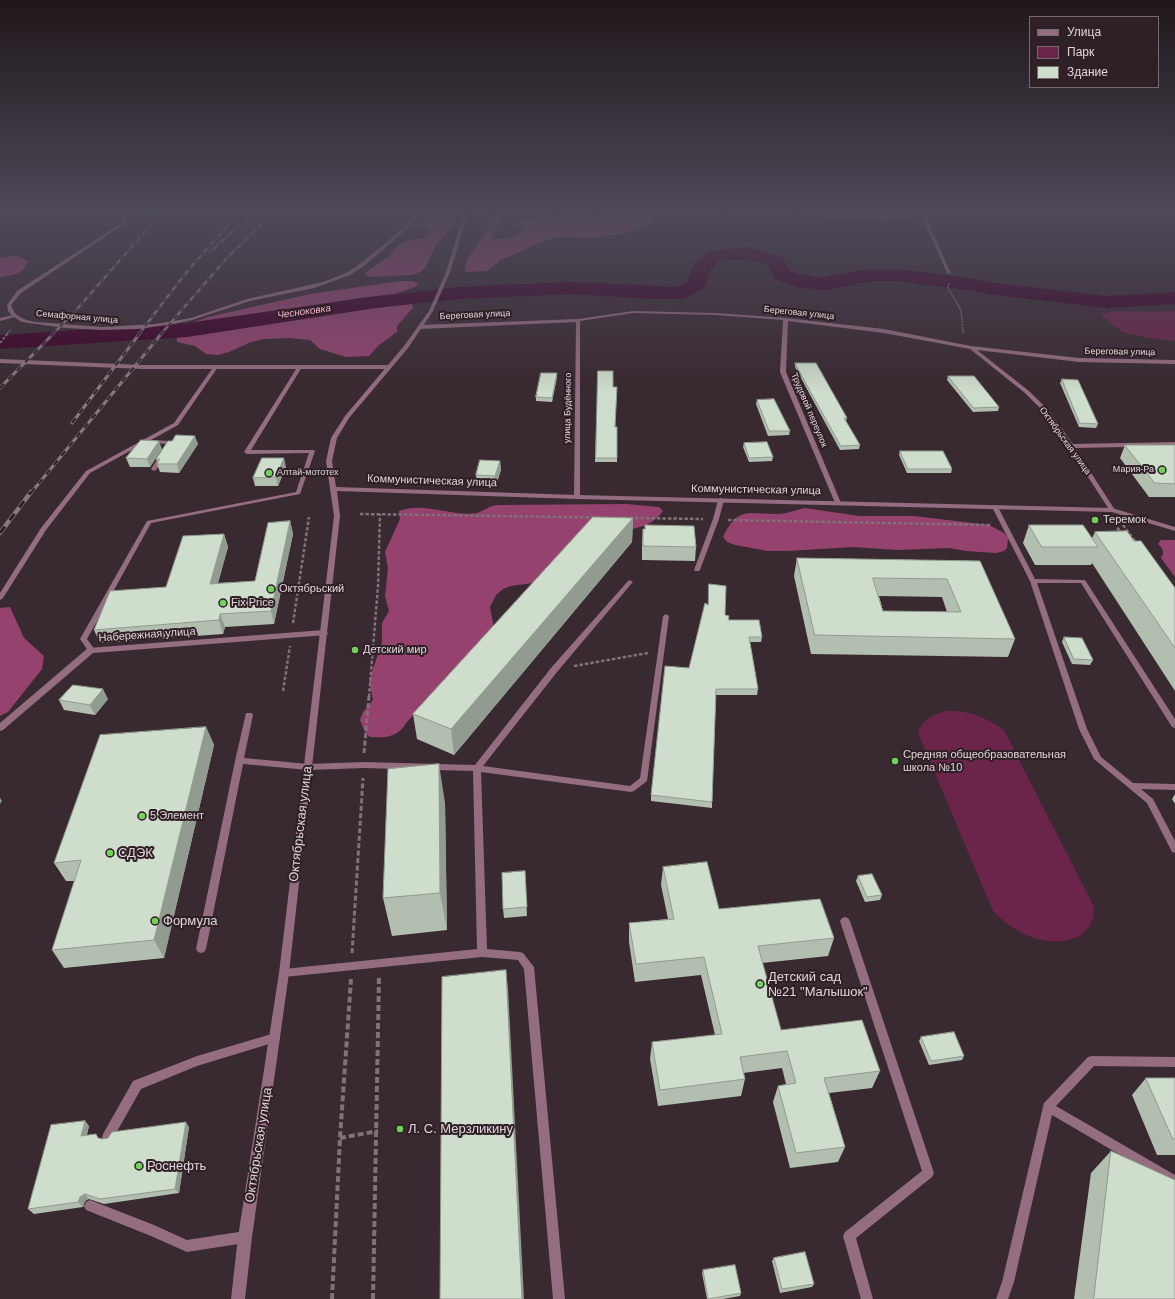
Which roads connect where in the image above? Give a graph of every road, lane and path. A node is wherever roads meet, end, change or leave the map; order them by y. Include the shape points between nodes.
1 (51, 271) edge
2 (354, 271) edge
3 (448, 271) edge
4 (948, 288) dead end
5 (13, 316) junction
6 (0, 320) edge
7 (578, 320) junction
8 (786, 320) junction
9 (420, 327) junction
10 (6, 333) dead end
11 (0, 343) edge
12 (972, 348) junction
13 (0, 361) edge
14 (1175, 362) edge
15 (216, 367) junction
16 (300, 367) junction
17 (389, 367) junction
18 (145, 440) junction
19 (1175, 444) edge
20 (1071, 446) junction
21 (154, 469) dead end
22 (333, 489) junction
23 (577, 497) junction
24 (721, 500) junction
25 (838, 503) junction
26 (995, 507) junction
27 (1104, 510) junction
28 (1112, 510) junction
29 (360, 514) dead end
30 (380, 514) junction
31 (309, 517) dead end
32 (716, 519) junction
33 (1003, 525) junction
34 (1175, 530) edge
35 (1126, 540) edge
36 (1139, 546) edge
37 (697, 570) dead end
38 (1033, 581) junction
39 (630, 582) dead end
40 (0, 598) edge
41 (666, 616) dead end
42 (324, 633) junction
43 (291, 635) junction
44 (91, 650) junction
45 (661, 651) junction
46 (554, 670) junction
47 (283, 691) dead end
48 (248, 715) dead end
49 (1175, 725) edge
50 (0, 728) edge
51 (239, 761) junction
52 (364, 765) junction
53 (308, 767) junction
54 (477, 768) junction
55 (1132, 786) junction
56 (1175, 787) edge
57 (1175, 849) edge
58 (845, 921) dead end
59 (201, 949) dead end
60 (482, 953) junction
61 (380, 963) junction
62 (352, 966) junction
63 (284, 973) junction
64 (275, 1038) junction
65 (1175, 1062) edge
66 (1048, 1106) junction
67 (378, 1131) junction
68 (107, 1138) edge
69 (340, 1138) junction
70 (1175, 1181) edge
71 (90, 1206) dead end
72 (245, 1237) junction
73 (238, 1299) edge
74 (332, 1299) edge
75 (373, 1299) edge
76 (559, 1299) edge
77 (866, 1299) edge
78 (1002, 1299) edge

1 - 5 street via 19,292 9,305
2 - 5 street, Семафорная улица via 326,283 250,300 191,319 151,327 112,330 41,323
3 - 9 street via 431,311
4 - 12 path via 961,310 963,337
5 - 6 street
7 - 8 street, Береговая улица via 633,312 716,314
7 - 9 street, Береговая улица
7 - 23 street, улица Будённого
8 - 12 street, Береговая улица via 884,331
8 - 25 street, Трудовой переулок via 784,372
9 - 17 street
10 - 11 path
12 - 14 street, Береговая улица via 1079,360
12 - 20 street, Октябрьская улица via 1027,392 1041,406
13 - 15 street
15 - 16 street
15 - 18 lane via 176,424
16 - 17 street
16 - 44 lane via 247,452 312,451 298,493 149,522 83,639
17 - 22 street, Октябрьская улица via 347,417 334,438 330,461
18 - 21 lane via 170,443
18 - 40 lane via 88,472 43,529
19 - 20 street
20 - 28 street, Октябрьская улица
22 - 23 street, Коммунистическая улица
22 - 42 street, Октябрьская улица via 337,516
23 - 24 street, Коммунистическая улица
24 - 25 street, Коммунистическая улица
24 - 32 lane
25 - 26 street, Коммунистическая улица
26 - 27 street, Коммунистическая улица
26 - 33 lane
27 - 28 street, Коммунистическая улица
27 - 35 path
28 - 34 street, Коммунистическая улица
28 - 36 path
29 - 30 path
30 - 32 path
30 - 52 path via 378,586
31 - 43 path
32 - 33 path
32 - 37 lane
33 - 38 lane
38 - 49 lane via 1083,581
38 - 55 lane via 1083,729 1098,759
39 - 46 lane
41 - 45 lane
42 - 43 street, Набережная улица
42 - 53 street, Октябрьская улица
43 - 44 street, Набережная улица
43 - 47 path
44 - 50 street, Набережная улица
45 - 46 path
45 - 54 lane via 644,779 631,789
46 - 54 lane
48 - 51 lane
51 - 53 lane
51 - 59 lane
52 - 53 lane
52 - 54 lane
52 - 62 path
53 - 63 street, Октябрьская улица
54 - 60 lane
55 - 56 lane
55 - 57 lane via 1150,801
58 - 77 lane via 928,1173 849,1236
60 - 61 lane
60 - 76 lane via 520,956 529,967
61 - 62 lane
61 - 67 path
62 - 63 lane
62 - 69 path
63 - 64 street, Октябрьская улица
64 - 68 lane via 197,1061 138,1085
64 - 72 street, Октябрьская улица
65 - 66 lane via 1092,1061
66 - 70 lane
66 - 78 lane
67 - 69 path
67 - 75 path
69 - 74 path
71 - 72 lane via 187,1246
72 - 73 street, Октябрьская улица

